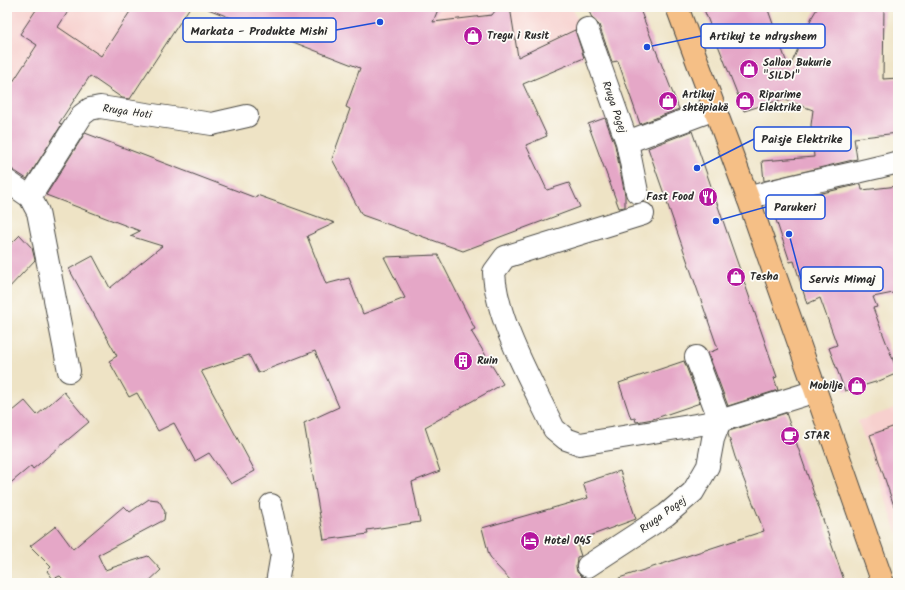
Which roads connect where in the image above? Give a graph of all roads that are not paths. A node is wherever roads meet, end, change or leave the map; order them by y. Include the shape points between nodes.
1 (677, 7) edge
2 (587, 29) dead end
3 (715, 109) junction
4 (247, 116) dead end
5 (627, 142) junction
6 (898, 162) edge
7 (7, 181) edge
8 (637, 192) dead end
9 (30, 198) junction
10 (748, 198) junction
11 (643, 214) dead end
12 (696, 357) dead end
13 (69, 371) dead end
14 (816, 391) junction
15 (720, 421) junction
16 (271, 505) dead end
17 (588, 566) dead end
18 (277, 583) edge
19 (883, 583) edge

1 - 3 main road
2 - 5 street, Rruga Pogej
3 - 5 street, Rruga Pogej
3 - 10 main road
4 - 9 street, Rruga Hoti via 212,124 100,107 90,109 82,115
5 - 8 street
6 - 10 street
7 - 9 street
9 - 13 street via 38,212
10 - 14 main road
11 - 15 street via 505,257 494,272 494,287 510,334 554,429 566,439 580,444
12 - 15 street
14 - 15 street
14 - 19 main road
15 - 17 street, Rruga Pogej via 713,439 708,466 692,492 666,515
16 - 18 street via 282,554

